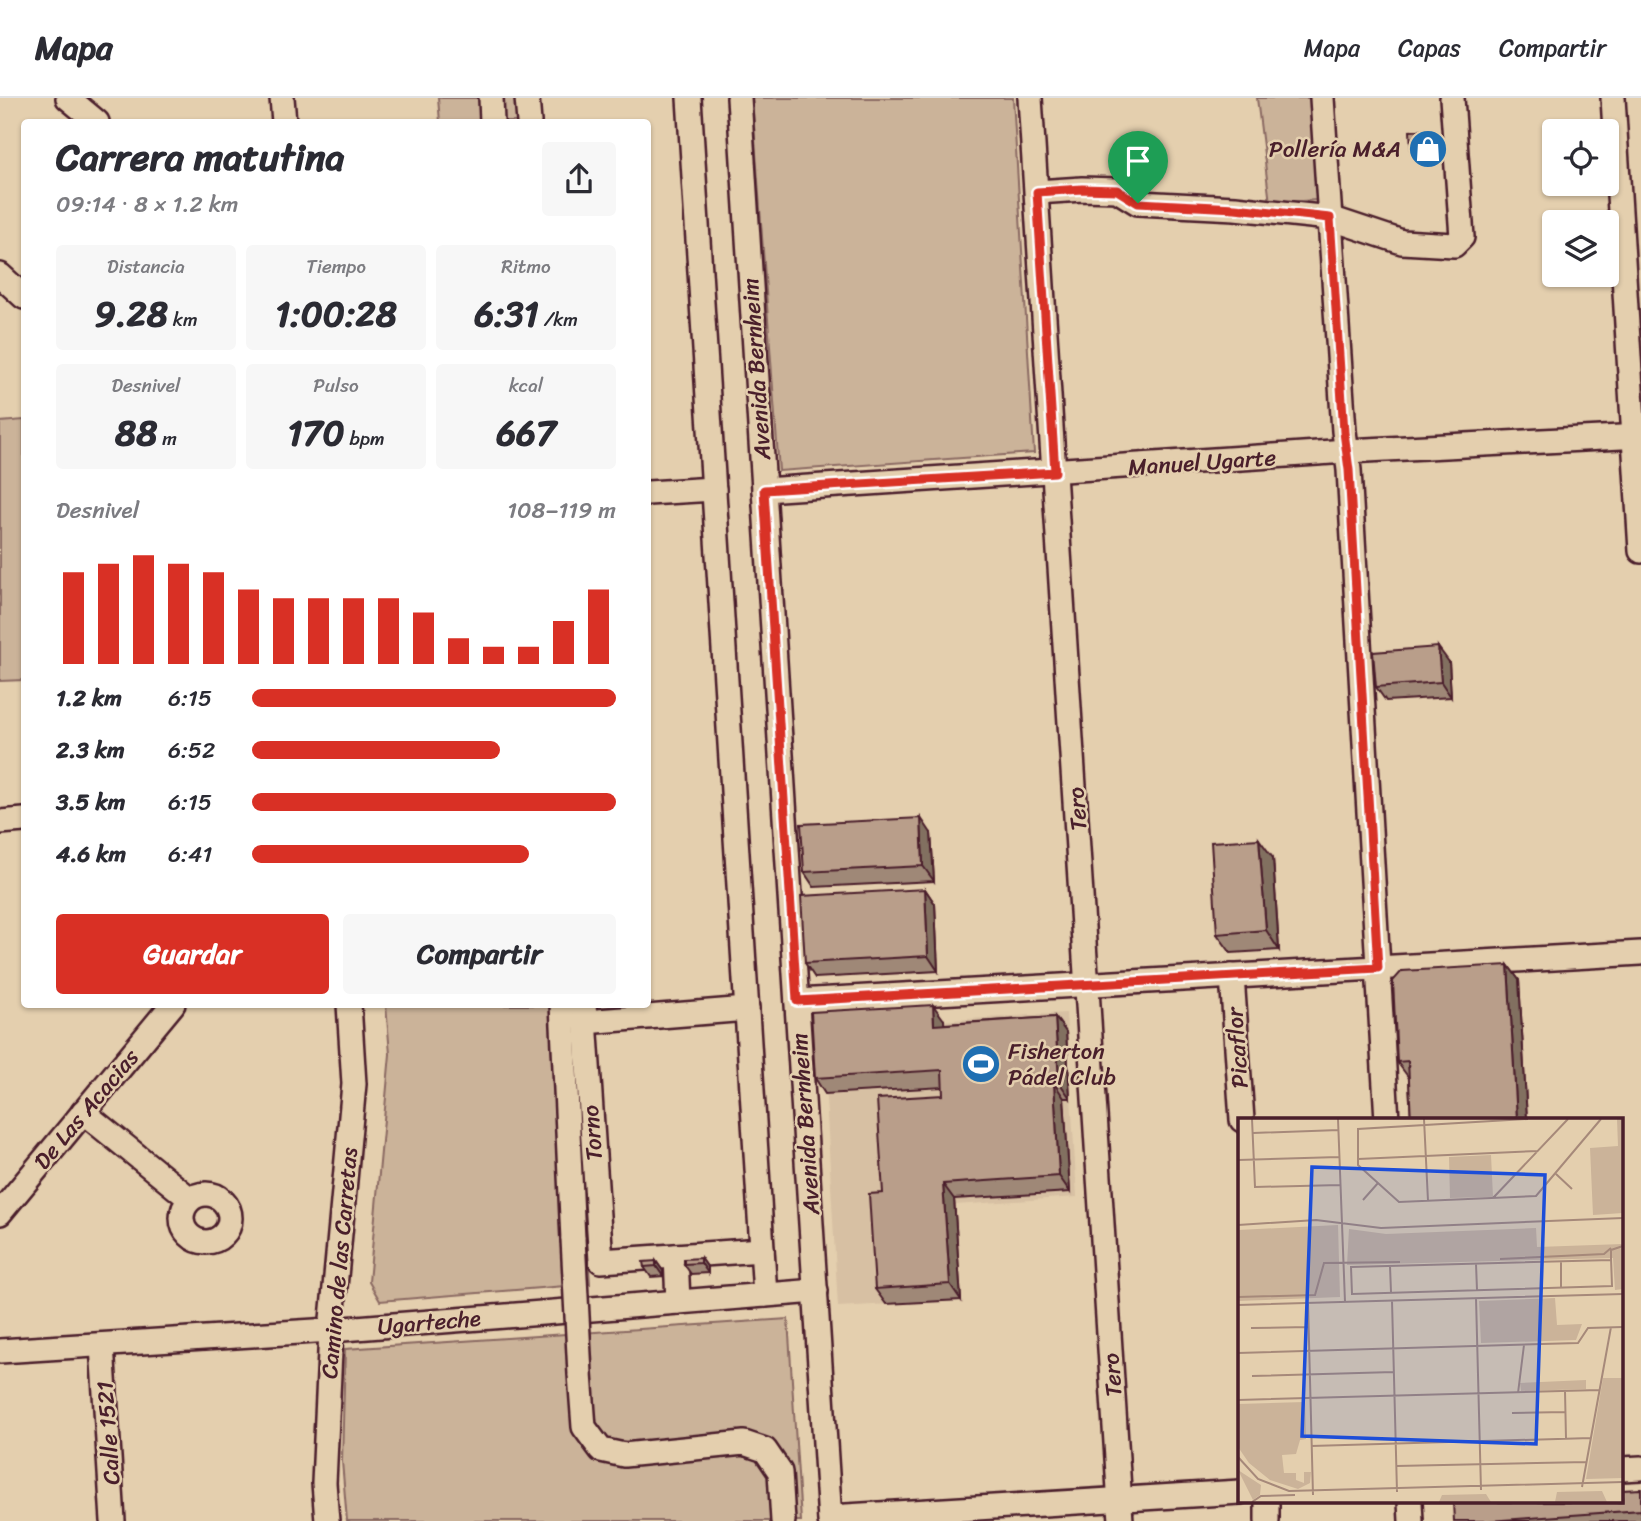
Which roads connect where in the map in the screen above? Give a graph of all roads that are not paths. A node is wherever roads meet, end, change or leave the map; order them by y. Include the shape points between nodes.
1 (68, 98) edge
2 (282, 98) edge
3 (491, 98) edge
4 (527, 98) edge
5 (689, 98) edge
6 (739, 98) edge
7 (1030, 98) edge
8 (1322, 98) edge
9 (1452, 98) edge
10 (1613, 98) edge
11 (93, 119) edge
12 (284, 119) edge
13 (492, 119) edge
14 (529, 119) edge
15 (1037, 192) junction
16 (1330, 218) junction
17 (0, 275) edge
18 (21, 294) edge
19 (1637, 436) edge
20 (1347, 451) junction
21 (1055, 472) junction
22 (714, 489) junction
23 (764, 490) junction
24 (651, 493) edge
25 (1641, 551) edge
26 (21, 820) edge
27 (0, 822) edge
28 (1641, 953) edge
29 (1378, 968) junction
30 (1232, 976) junction
31 (1087, 984) junction
32 (797, 1001) junction
33 (170, 1008) edge
34 (349, 1008) edge
35 (562, 1008) edge
36 (747, 1009) junction
37 (585, 1013) edge
38 (83, 1112) junction
39 (1242, 1118) edge
40 (1387, 1118) edge
41 (190, 1199) dead end
42 (0, 1213) edge
43 (762, 1250) junction
44 (676, 1256) junction
45 (816, 1291) junction
46 (765, 1295) junction
47 (678, 1302) junction
48 (331, 1330) junction
49 (102, 1345) junction
50 (0, 1351) edge
51 (1238, 1492) edge
52 (1120, 1510) edge
53 (975, 1514) edge
54 (830, 1519) edge
55 (113, 1521) edge
56 (327, 1521) edge
57 (783, 1521) edge

1 - 11 street
2 - 12 street
3 - 13 street
4 - 14 street
5 - 22 street
6 - 23 street, Avenida Bernheim
7 - 15 street, Tero
8 - 16 street
9 - 16 street via 1462,237 1454,245 1402,242
10 - 19 street
15 - 16 street via 1117,190 1138,203
15 - 21 street, Tero
16 - 20 street
17 - 18 street
19 - 20 street, Manuel Ugarte
19 - 25 street
20 - 21 street, Manuel Ugarte
20 - 29 street
21 - 23 street, Manuel Ugarte
21 - 31 street, Tero
22 - 24 street
22 - 36 street
23 - 32 street, Avenida Bernheim
26 - 27 street
28 - 29 street
29 - 30 street
29 - 40 street
30 - 31 street
30 - 39 street, Picaflor
31 - 32 street
31 - 52 street, Tero
32 - 45 street, Avenida Bernheim
33 - 38 street, De Las Acacias
34 - 48 street, Camino de las Carretas via 354,1084
35 - 57 street, bridge via 584,1427 601,1450 624,1455 744,1443 765,1450 780,1472
36 - 37 street
36 - 43 street
37 - 44 street, Torno via 601,1261
38 - 41 street
38 - 42 street, De Las Acacias
43 - 44 street
43 - 46 street
44 - 47 street
45 - 46 street, Ugarteche
45 - 54 street, Avenida Bernheim
46 - 47 street, Ugarteche
47 - 48 street, Ugarteche
48 - 49 street, Ugarteche
48 - 56 street, Camino de las Carretas via 324,1483
49 - 50 street, Ugarteche
49 - 55 street, Calle 1521
51 - 52 street
52 - 53 street
53 - 54 street

